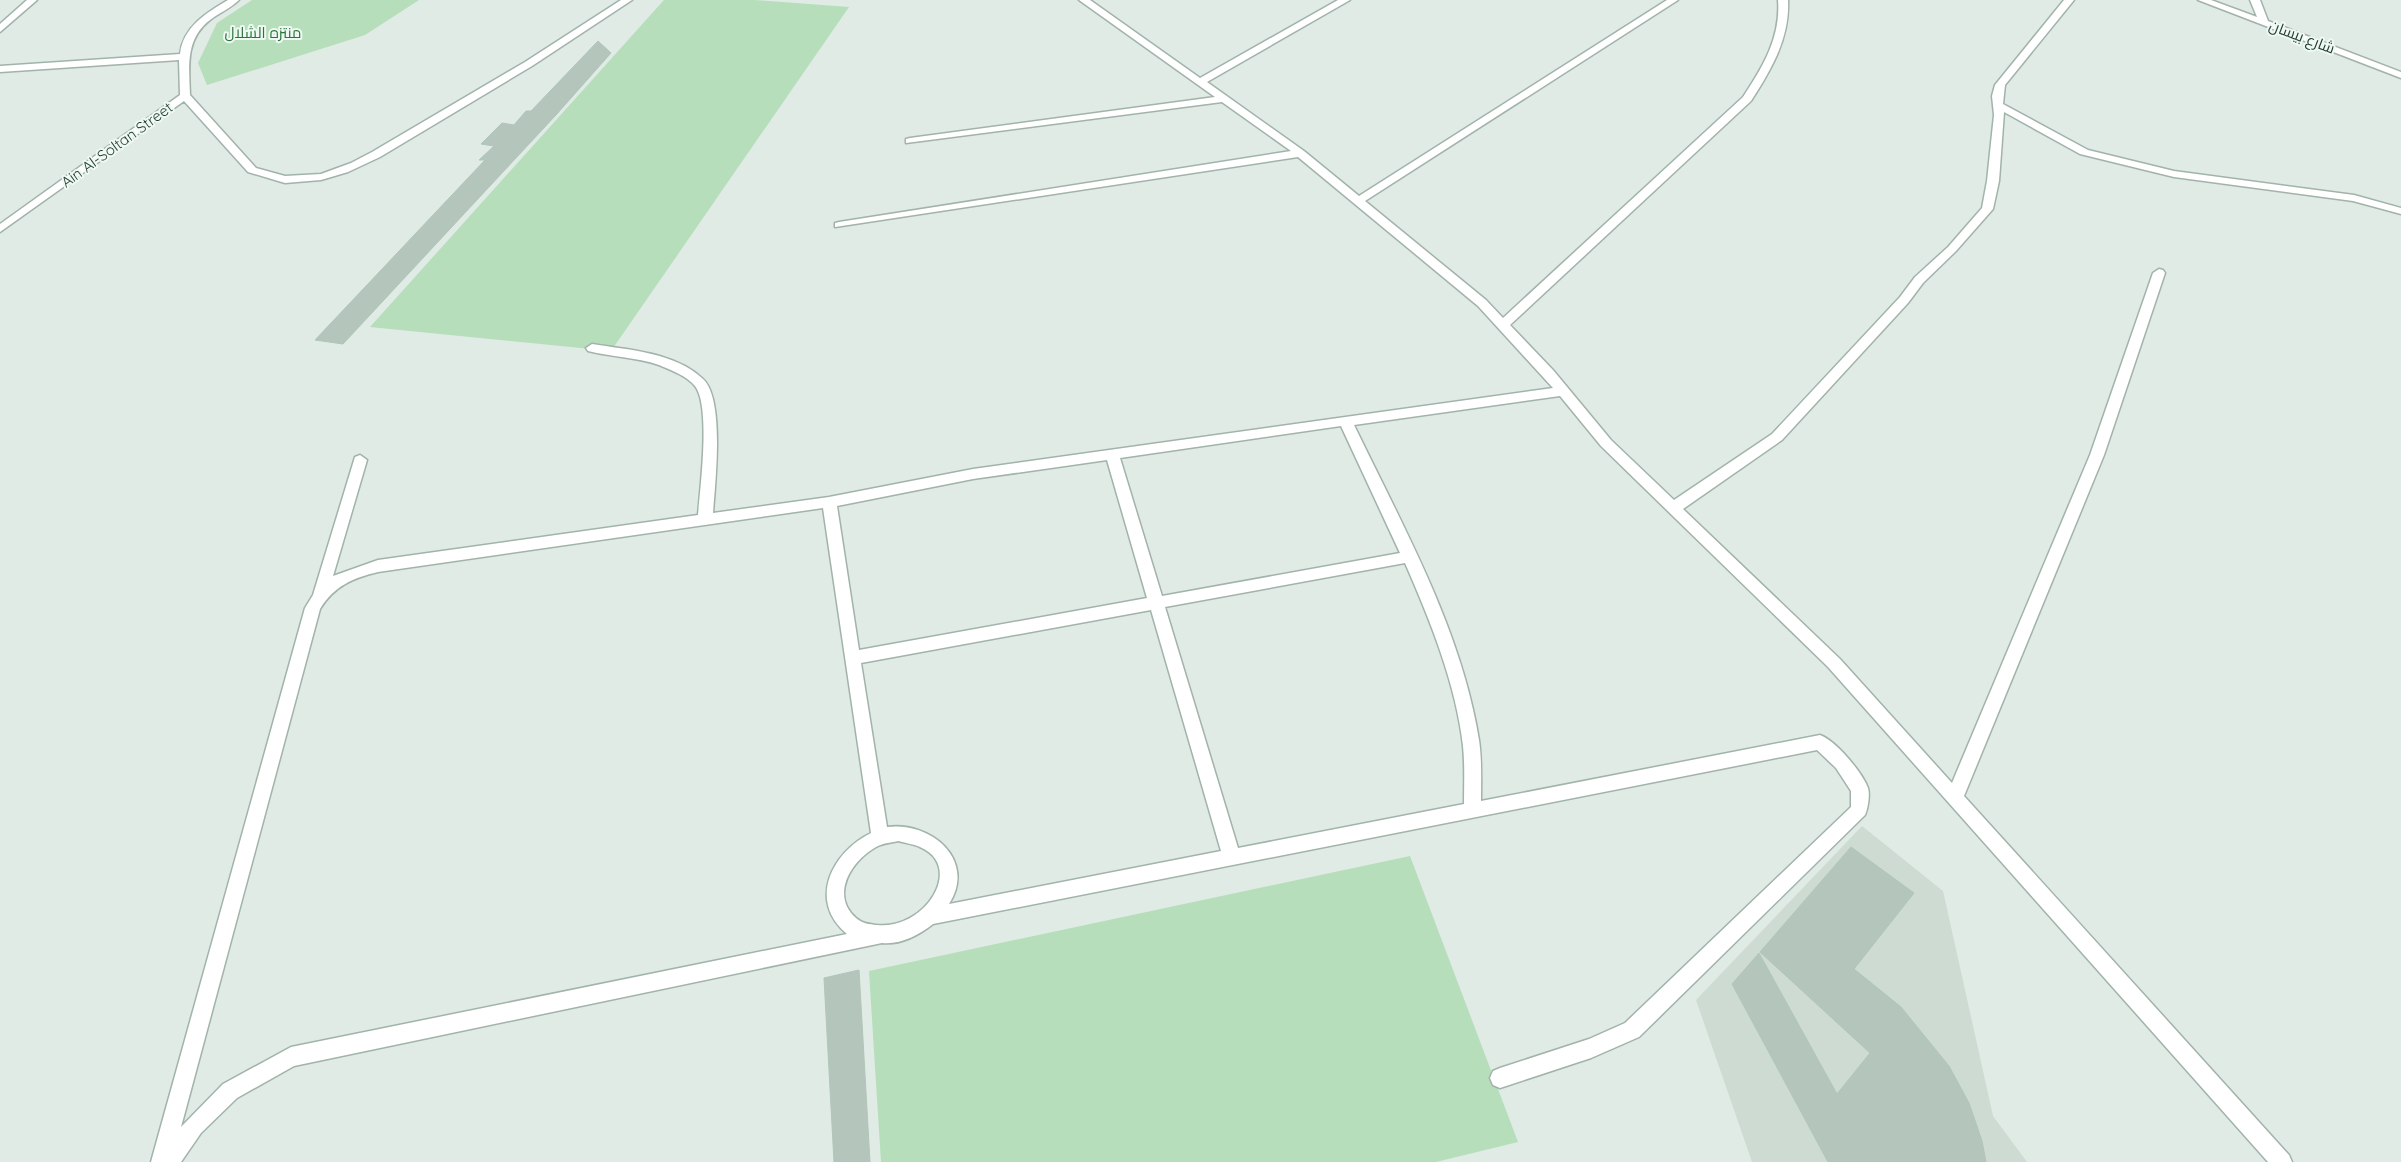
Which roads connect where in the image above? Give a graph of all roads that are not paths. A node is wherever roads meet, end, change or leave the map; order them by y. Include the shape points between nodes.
1 (32, 0) edge
2 (234, 0) edge
3 (626, 0) edge
4 (1084, 0) edge
5 (1345, 0) edge
6 (1673, 0) edge
7 (1783, 0) edge
8 (2069, 0) edge
9 (2203, 0) edge
10 (2255, 0) edge
11 (2264, 22) junction
12 (0, 29) edge
13 (183, 57) junction
14 (0, 69) edge
15 (2401, 75) edge
16 (1200, 82) junction
17 (185, 96) junction
18 (1224, 99) junction
19 (1998, 105) junction
20 (910, 141) dead end
21 (1300, 153) junction
22 (1358, 201) junction
23 (2401, 211) edge
24 (839, 226) dead end
25 (0, 229) edge
26 (2159, 273) dead end
27 (1503, 325) junction
28 (592, 348) dead end
29 (1563, 391) junction
30 (1346, 422) junction
31 (1112, 454) junction
32 (360, 460) dead end
33 (829, 502) junction
34 (1672, 509) junction
35 (705, 519) junction
36 (1408, 557) junction
37 (320, 594) junction
38 (1156, 603) junction
39 (852, 658) junction
40 (1954, 796) junction
41 (1474, 810) junction
42 (880, 837) junction
43 (1232, 857) junction
44 (932, 916) junction
45 (877, 936) junction
46 (1500, 1078) dead end
47 (161, 1162) edge
48 (168, 1162) edge
49 (2282, 1162) edge

1 - 12 street
2 - 13 street, Ain Al-Soltan Street via 192,29
3 - 17 street via 533,62 454,109 355,165 317,178 266,177 252,170
4 - 16 street
5 - 16 street
6 - 22 street
7 - 27 street via 1784,13 1770,64 1747,99
8 - 19 street via 2000,85
9 - 11 street, شارع بيسان
10 - 11 street
11 - 15 street, شارع بيسان
13 - 14 street
13 - 17 street, Ain Al-Soltan Street
16 - 18 street
17 - 25 street, Ain Al-Soltan Street
18 - 20 street
18 - 21 street
19 - 23 street via 2084,152 2174,174 2354,198
19 - 34 street via 1993,181 1987,209 1973,227 1919,280 1777,437
21 - 22 street
21 - 24 street
22 - 27 street via 1482,303
26 - 40 street via 2097,455
27 - 29 street
28 - 35 street via 659,361 702,384 710,412
29 - 30 street
29 - 34 street via 1606,443
30 - 31 street
30 - 36 street
31 - 33 street via 973,474
31 - 38 street
32 - 37 street
33 - 35 street
33 - 39 street
34 - 40 street via 1834,662
35 - 37 street via 378,566 348,573
36 - 38 street
36 - 41 street via 1428,600 1462,697 1470,740
37 - 47 street via 313,608
38 - 39 street
38 - 43 street
39 - 42 street
40 - 49 street
41 - 43 street
41 - 46 street via 1820,742 1842,763 1860,790 1859,810 1632,1030 1591,1048
42 - 44 street via 898,833 916,835 942,852 949,867 949,884 944,901
42 - 45 street via 849,857 839,872 835,889 837,906 845,921 859,931
43 - 44 street
44 - 45 street via 916,928 896,935
45 - 48 street via 291,1056 230,1090 194,1126

